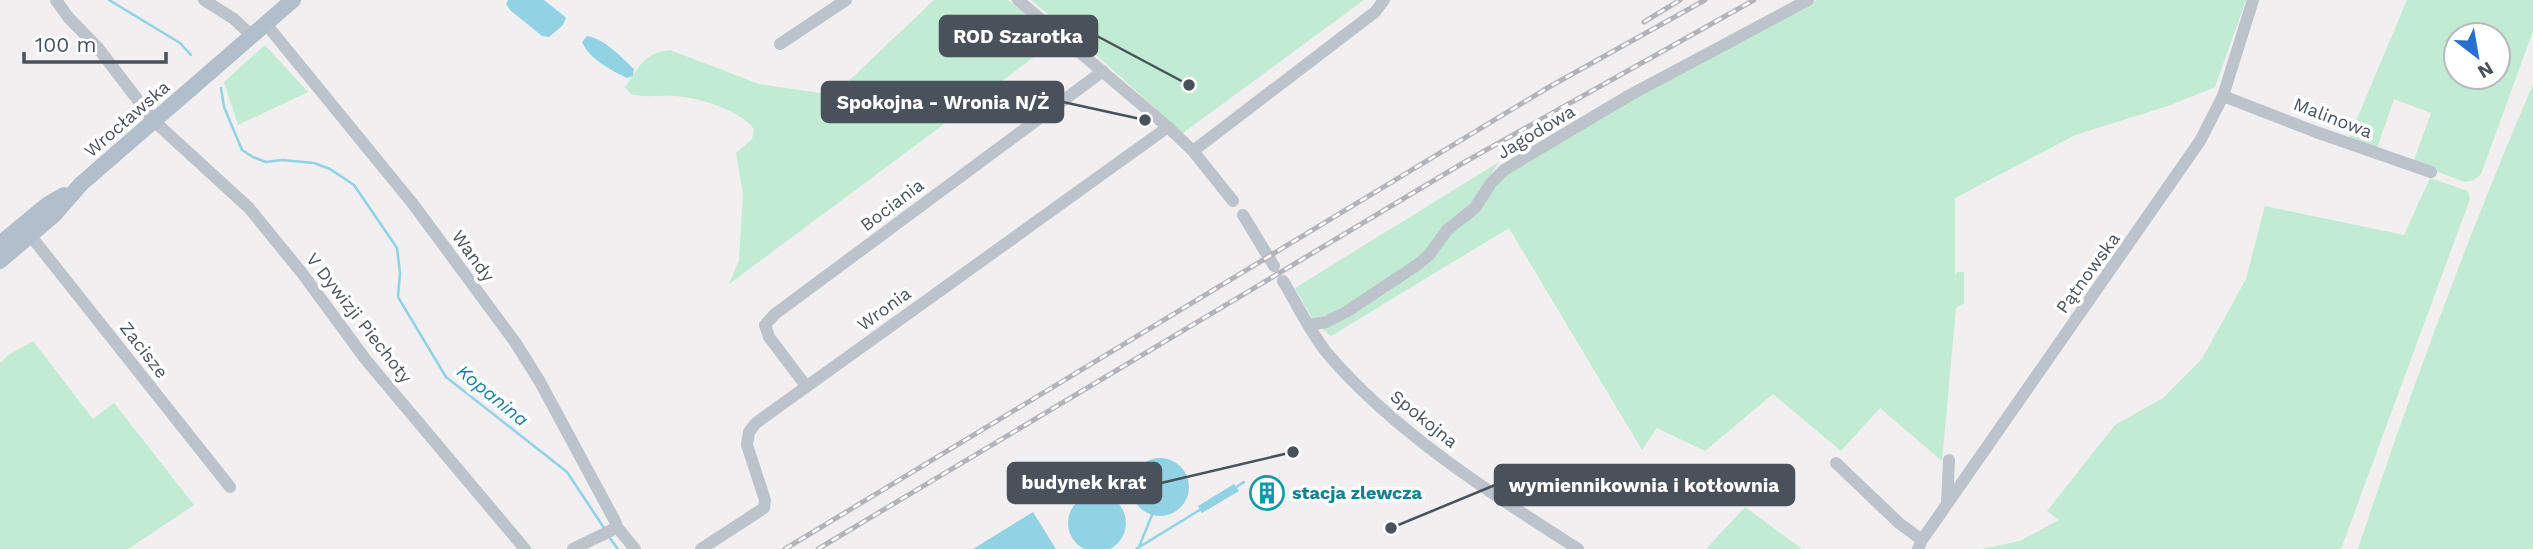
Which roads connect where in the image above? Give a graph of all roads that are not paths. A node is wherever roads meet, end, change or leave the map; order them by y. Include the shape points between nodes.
1 (56, 0) edge
2 (204, 0) edge
3 (293, 0) edge
4 (846, 0) edge
5 (1018, 0) edge
6 (1384, 0) edge
7 (1808, 0) edge
8 (2253, 0) edge
9 (266, 24) junction
10 (252, 36) junction
11 (780, 44) dead end
12 (1102, 71) junction
13 (2223, 96) junction
14 (154, 121) junction
15 (1168, 127) junction
16 (1193, 151) junction
17 (2431, 173) dead end
18 (81, 184) junction
19 (1233, 201) dead end
20 (1242, 215) dead end
21 (30, 235) junction
22 (0, 244) edge
23 (0, 261) edge
24 (1274, 266) dead end
25 (1283, 281) dead end
26 (1309, 325) junction
27 (806, 386) junction
28 (1949, 460) dead end
29 (1836, 463) dead end
30 (230, 487) dead end
31 (1947, 503) junction
32 (614, 528) junction
33 (1920, 544) edge
34 (526, 549) edge
35 (573, 549) edge
36 (635, 549) edge
37 (701, 549) edge
38 (1578, 549) edge

1 - 14 street, V Dywizji Piechoty
2 - 10 street
3 - 9 main road, Wrocławska
4 - 11 street
5 - 12 street
6 - 16 street via 1375,12
7 - 26 street, Jagodowa via 1630,95 1504,170 1475,208 1447,230 1417,265 1346,312
8 - 13 street, Pątnowska
9 - 10 main road, Wrocławska
9 - 32 street, Wandy via 413,204 515,342 615,519
10 - 14 main road, Wrocławska
12 - 15 street
12 - 27 street, Bociania via 765,325
13 - 17 street, Malinowa
13 - 31 street, Pątnowska via 2189,159
14 - 18 main road, Wrocławska
14 - 34 street, V Dywizji Piechoty via 249,208 366,360
15 - 16 street
15 - 27 street, Wronia
16 - 19 street
18 - 21 main road, Wrocławska
18 - 22 main road, Wrocławska
20 - 24 street
21 - 23 main road, Wrocławska
21 - 30 street, Zacisze
25 - 26 street, Spokojna
26 - 38 street, Spokojna via 1326,352 1384,411 1489,492
27 - 37 street, Wronia via 756,423 746,438 764,508
28 - 31 street
29 - 33 street
31 - 33 street, Pątnowska
32 - 35 street
32 - 36 street, Wandy

